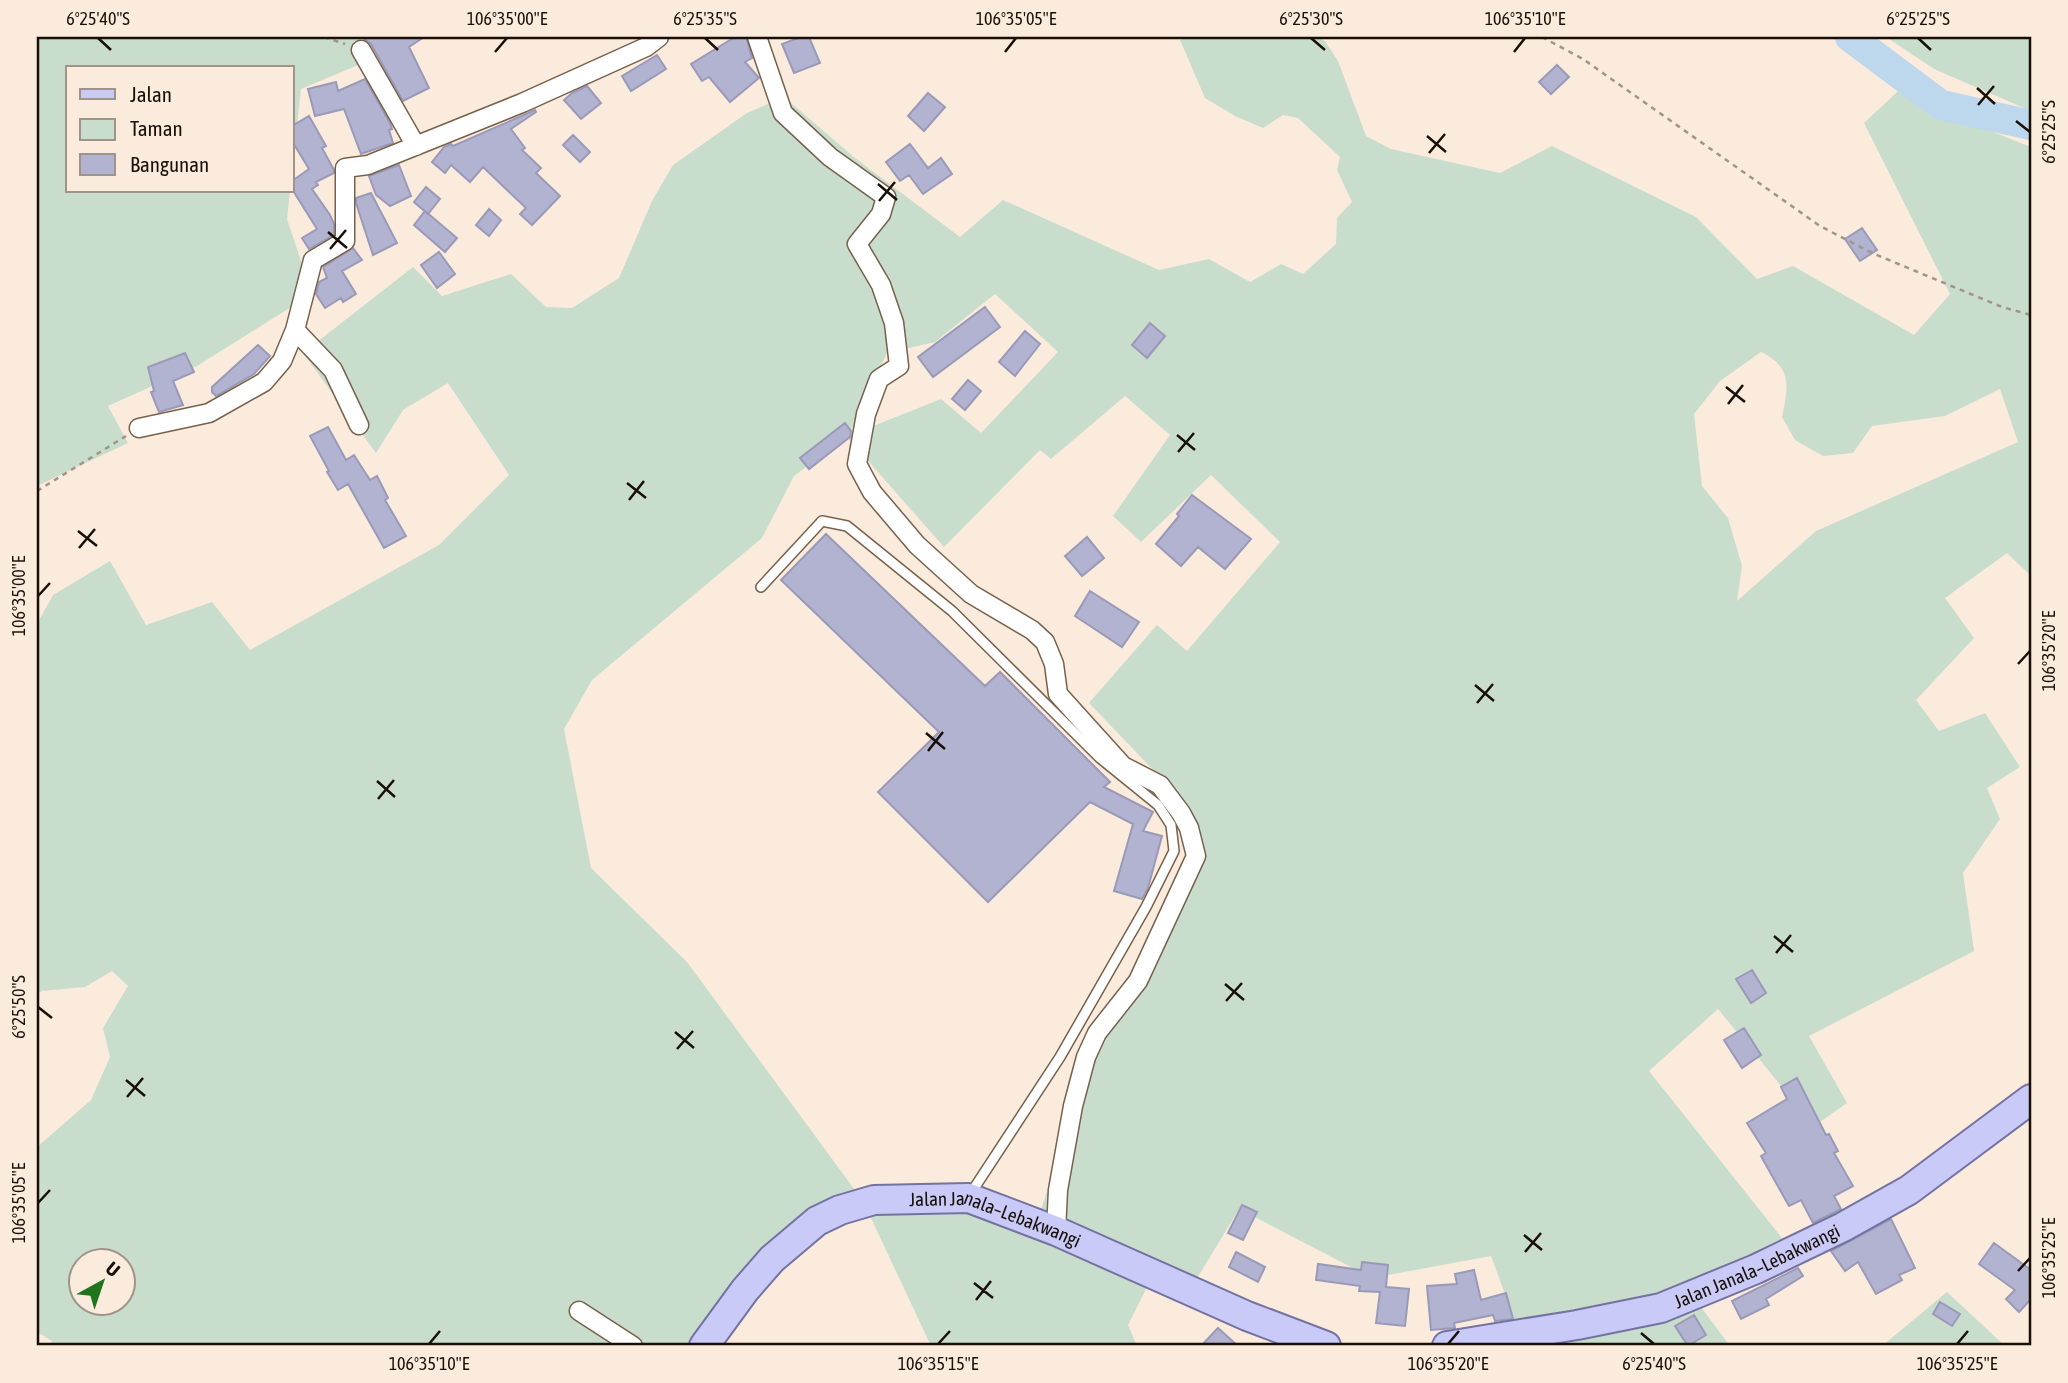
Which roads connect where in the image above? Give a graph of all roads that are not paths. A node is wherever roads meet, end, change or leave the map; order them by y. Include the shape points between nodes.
1 (659, 37) edge
2 (757, 37) edge
3 (361, 50) road end
4 (416, 146) junction
5 (295, 330) junction
6 (359, 425) dead end
7 (139, 428) road end
8 (761, 587) dead end
9 (2031, 1098) edge
10 (969, 1198) junction
11 (1056, 1231) junction
12 (579, 1311) dead end
13 (633, 1346) edge
14 (704, 1346) edge
15 (1326, 1346) edge
16 (1447, 1346) edge

1 - 4 street via 522,103
2 - 11 street via 783,113 831,157 886,197 881,214 856,244 881,285 894,323 899,366 879,379 866,414 857,464 872,492 917,545 971,594 1045,642 1058,694 1124,766 1160,785 1181,813 1194,847 1196,856 1138,981 1097,1033 1086,1057 1070,1118
3 - 4 street
4 - 5 street via 368,165 345,168 345,241 313,260
5 - 6 street via 332,370
5 - 7 street via 282,361 264,382 209,413
8 - 10 lane via 822,522 848,526 953,611 1100,758 1158,804 1171,825 1174,851 1146,907 1060,1057
9 - 16 main road, Jalan Janala–Lebakwangi via 1909,1189 1756,1269 1661,1308
10 - 11 main road, Jalan Janala–Lebakwangi
10 - 14 main road, Jalan Janala–Lebakwangi via 874,1200 817,1221 772,1259
11 - 15 main road, Jalan Janala–Lebakwangi via 1247,1317
12 - 13 street

